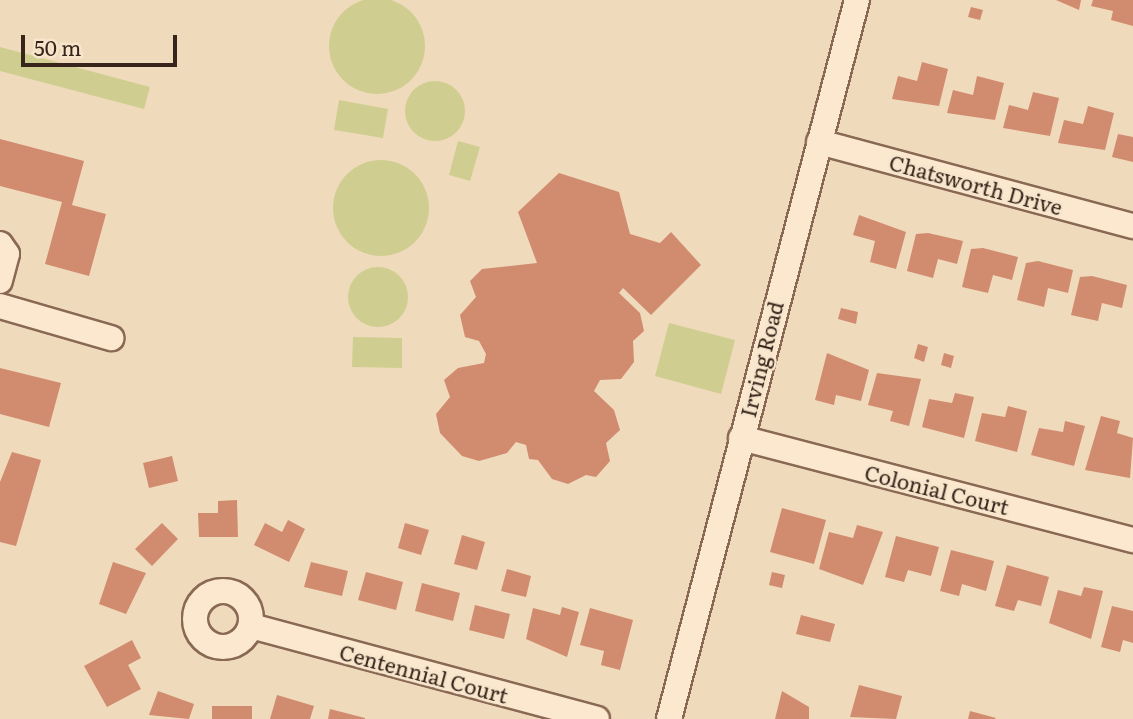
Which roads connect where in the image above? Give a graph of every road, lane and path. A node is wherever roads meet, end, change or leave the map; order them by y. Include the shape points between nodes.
1 (857, 0) edge
2 (819, 142) junction
3 (1133, 226) edge
4 (0, 244) edge
5 (0, 281) edge
6 (0, 306) edge
7 (111, 338) dead end
8 (741, 438) junction
9 (1133, 540) edge
10 (251, 626) dead end
11 (597, 719) edge
12 (669, 719) edge

1 - 2 street, Irving Road
2 - 3 street, Chatsworth Drive
2 - 8 street, Irving Road
4 - 5 street via 7,254
6 - 7 street
8 - 9 street, Colonial Court
8 - 12 street, Irving Road
10 - 11 street, Centennial Court

